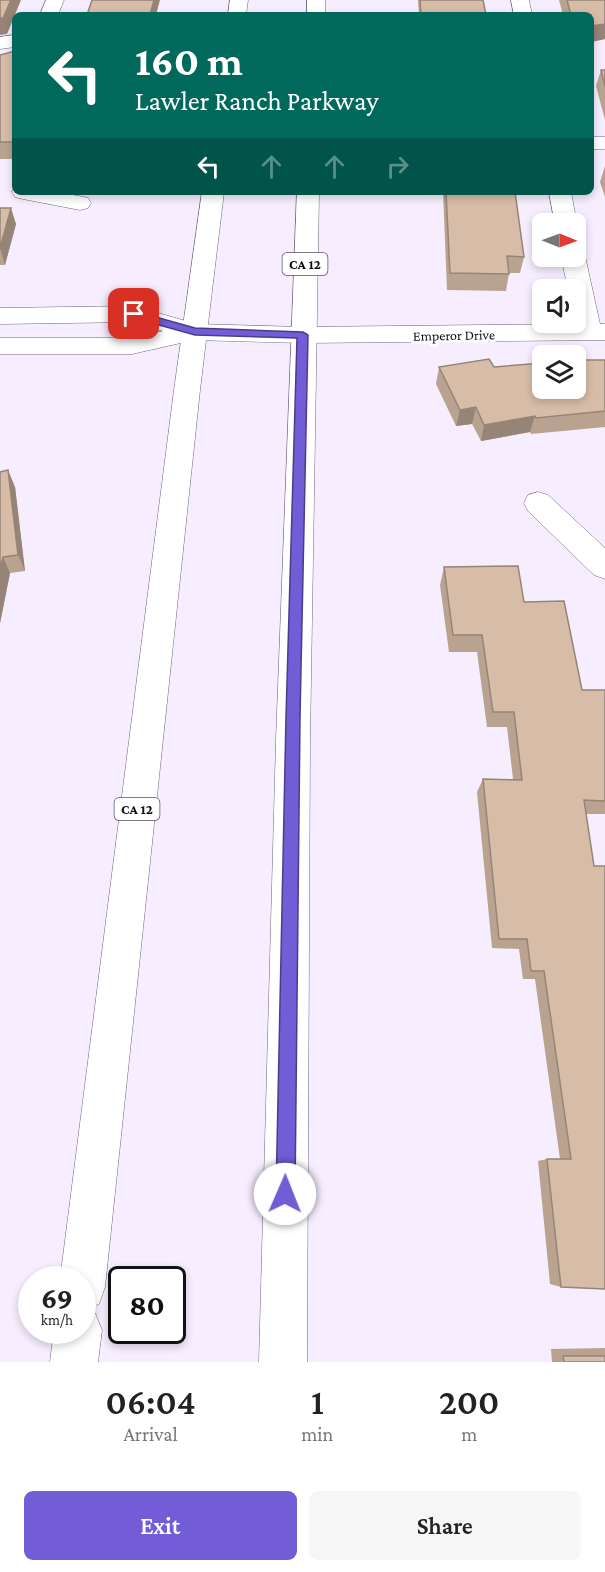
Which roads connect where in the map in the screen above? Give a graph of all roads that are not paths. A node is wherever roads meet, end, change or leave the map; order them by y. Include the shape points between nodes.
1 (39, 195) edge
2 (213, 195) edge
3 (308, 195) edge
4 (561, 195) edge
5 (80, 203) dead end
6 (564, 213) edge
7 (576, 267) edge
8 (0, 316) edge
9 (195, 332) junction
10 (597, 332) edge
11 (303, 335) junction
12 (0, 346) edge
13 (538, 503) dead end
14 (605, 567) edge
15 (84, 1266) edge
16 (76, 1344) edge
17 (74, 1362) edge
18 (283, 1362) edge

1 - 5 main road
2 - 9 main road, CA 12
3 - 11 main road, CA 12
4 - 6 main road
7 - 10 main road
8 - 9 main road via 134,314
9 - 11 main road, Emperor Drive
9 - 12 main road via 132,346
9 - 15 main road, CA 12
10 - 11 main road, Emperor Drive
11 - 18 main road, CA 12
13 - 14 main road
16 - 17 main road

